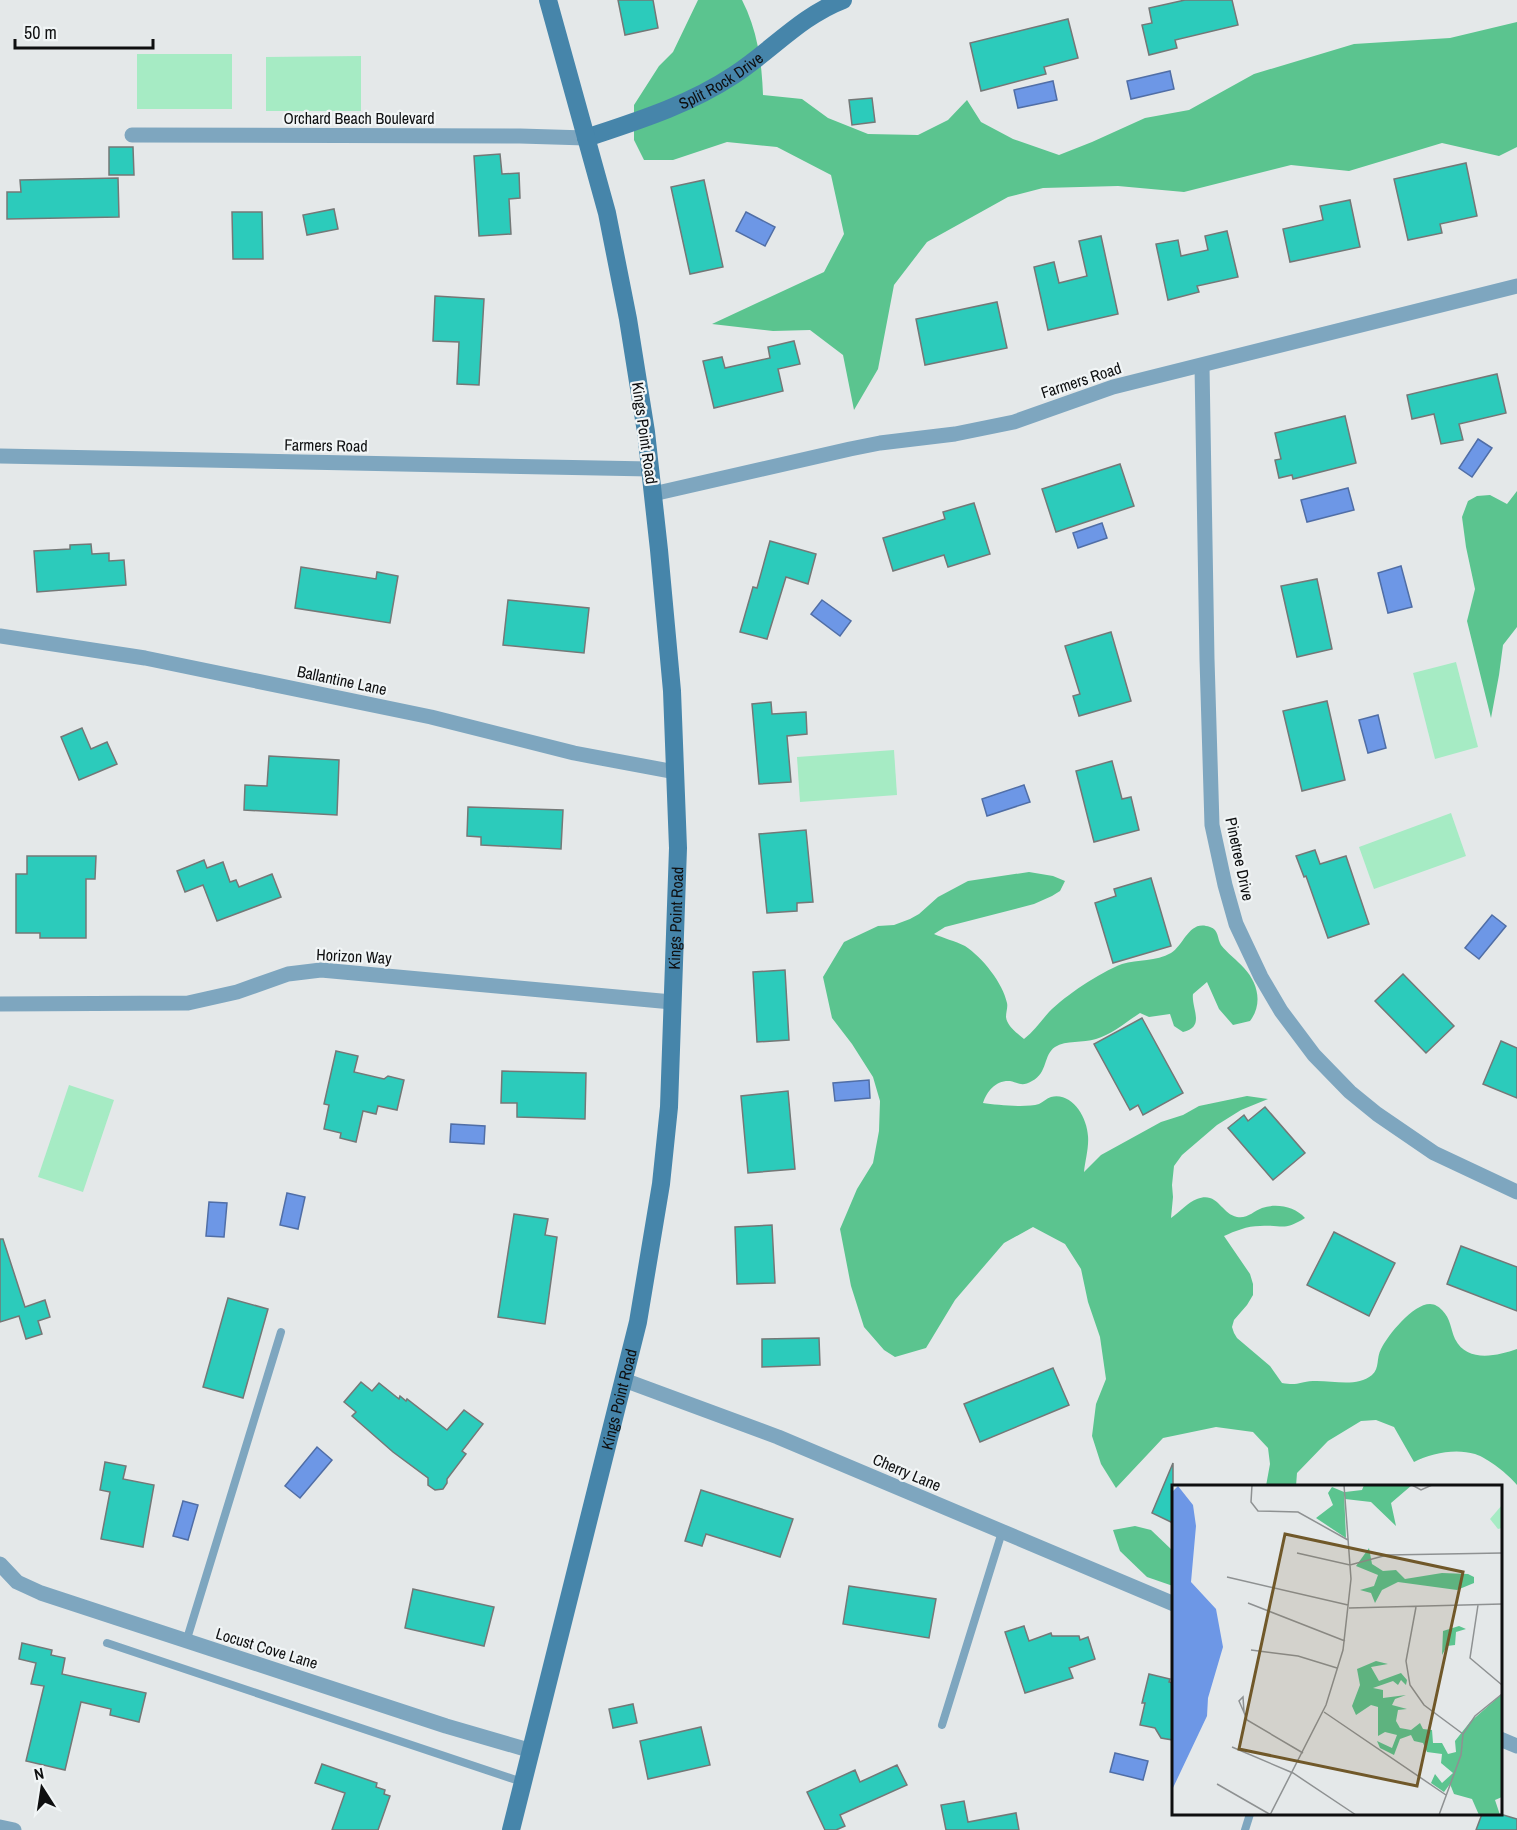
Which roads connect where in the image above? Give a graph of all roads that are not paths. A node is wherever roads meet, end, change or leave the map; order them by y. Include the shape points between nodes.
1 (548, 0) edge
2 (843, 0) edge
3 (132, 135) dead end
4 (586, 138) junction
5 (1517, 286) edge
6 (1202, 366) junction
7 (0, 456) edge
8 (650, 469) junction
9 (653, 494) junction
10 (0, 636) edge
11 (675, 772) junction
12 (672, 1002) junction
13 (0, 1004) edge
14 (1517, 1192) edge
15 (281, 1332) dead end
16 (624, 1380) junction
17 (1002, 1532) junction
18 (0, 1564) edge
19 (1172, 1604) edge
20 (186, 1642) junction
21 (107, 1643) dead end
22 (942, 1725) dead end
23 (1502, 1740) edge
24 (1517, 1746) edge
25 (532, 1750) junction
26 (524, 1783) junction
27 (1250, 1815) edge
28 (0, 1827) edge
29 (14, 1830) edge
30 (512, 1830) edge
31 (1245, 1830) edge

1 - 4 main road, Kings Point Road
2 - 4 main road, Split Rock Drive via 810,16 734,75 681,104
3 - 4 street, Orchard Beach Boulevard
4 - 8 main road, Kings Point Road via 616,254
5 - 6 street, Farmers Road
6 - 9 street, Farmers Road via 1113,387 1014,422 880,443
6 - 14 street, Pinetree Drive via 1212,825 1236,924 1281,1011 1314,1055 1350,1092 1434,1153
7 - 8 street, Farmers Road
8 - 9 main road, Kings Point Road
9 - 11 main road, Kings Point Road via 672,691
10 - 11 street, Ballantine Lane via 146,658
11 - 12 main road, Kings Point Road via 678,848
12 - 13 street, Horizon Way via 321,970 288,974 237,993 188,1003
12 - 16 main road, Kings Point Road via 669,1107 661,1184
15 - 20 lane
16 - 17 street, Cherry Lane via 778,1437
16 - 25 main road, Kings Point Road
17 - 19 street, Cherry Lane
17 - 22 lane
18 - 20 street, Locust Cove Lane via 17,1582 41,1593
20 - 25 street, Locust Cove Lane
21 - 26 lane
23 - 24 street
25 - 26 main road, Kings Point Road
26 - 30 main road, Kings Point Road
27 - 31 lane
28 - 29 street

